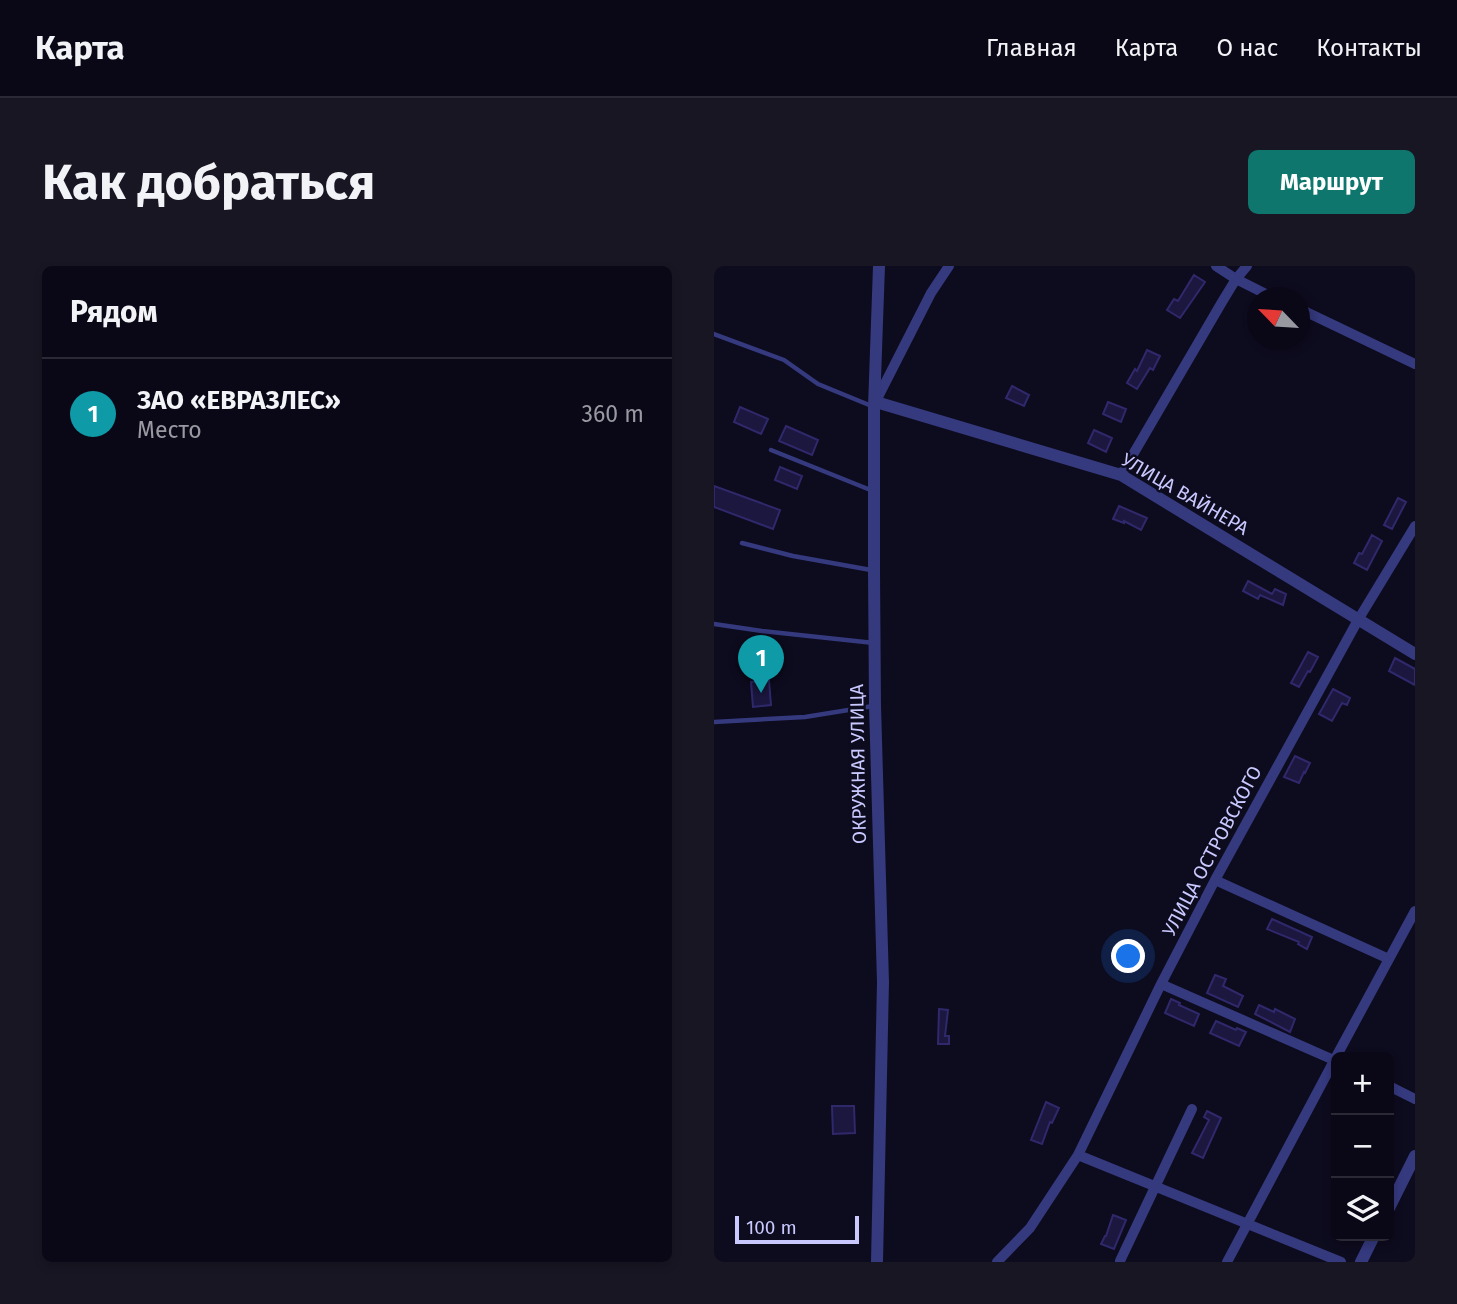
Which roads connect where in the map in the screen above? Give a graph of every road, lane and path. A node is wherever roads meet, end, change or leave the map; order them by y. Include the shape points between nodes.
1 (879, 266) edge
2 (949, 266) edge
3 (1216, 266) edge
4 (1247, 266) edge
5 (1236, 279) junction
6 (1252, 287) edge
7 (1310, 314) edge
8 (714, 334) edge
9 (1415, 364) edge
10 (875, 404) junction
11 (771, 450) dead end
12 (1121, 475) junction
13 (874, 492) junction
14 (1415, 526) edge
15 (741, 543) dead end
16 (874, 571) junction
17 (1358, 620) junction
18 (714, 624) edge
19 (875, 643) junction
20 (1415, 654) edge
21 (875, 706) junction
22 (714, 722) edge
23 (1215, 880) junction
24 (1415, 911) edge
25 (1389, 959) junction
26 (1161, 984) junction
27 (1340, 1052) edge
28 (1331, 1057) edge
29 (1331, 1068) edge
30 (1394, 1088) edge
31 (1415, 1099) edge
32 (1192, 1109) dead end
33 (1078, 1155) junction
34 (1415, 1156) edge
35 (1155, 1187) junction
36 (1394, 1198) edge
37 (1246, 1224) junction
38 (1372, 1241) edge
39 (1120, 1261) edge
40 (877, 1262) edge
41 (997, 1262) edge
42 (1227, 1262) edge
43 (1341, 1262) edge
44 (1361, 1262) edge

1 - 10 street, ОКРУЖНАЯ УЛИЦА
2 - 10 street
3 - 5 street
4 - 5 street
5 - 6 street
5 - 12 street
7 - 9 street
8 - 10 lane via 784,360 818,384
10 - 12 street, УЛИЦА ВАЙНЕРА
10 - 13 street, ОКРУЖНАЯ УЛИЦА
11 - 13 lane
12 - 17 street, УЛИЦА ВАЙНЕРА
13 - 16 street, ОКРУЖНАЯ УЛИЦА
14 - 17 street, УЛИЦА ОСТРОВСКОГО
15 - 16 lane
16 - 19 street, ОКРУЖНАЯ УЛИЦА
17 - 20 street, УЛИЦА ВАЙНЕРА
17 - 23 street, УЛИЦА ОСТРОВСКОГО
18 - 19 lane
19 - 21 street, ОКРУЖНАЯ УЛИЦА
21 - 22 lane via 805,718
21 - 40 street, ОКРУЖНАЯ УЛИЦА via 883,982
23 - 25 street
23 - 26 street, УЛИЦА ОСТРОВСКОГО
24 - 25 street
25 - 27 street
26 - 28 street
26 - 33 street, УЛИЦА ОСТРОВСКОГО
29 - 37 street
30 - 31 street
32 - 35 street
33 - 35 street
33 - 41 street, УЛИЦА ОСТРОВСКОГО via 1030,1228
34 - 36 street
35 - 37 street
35 - 39 street
37 - 42 street
37 - 43 street
38 - 44 street

